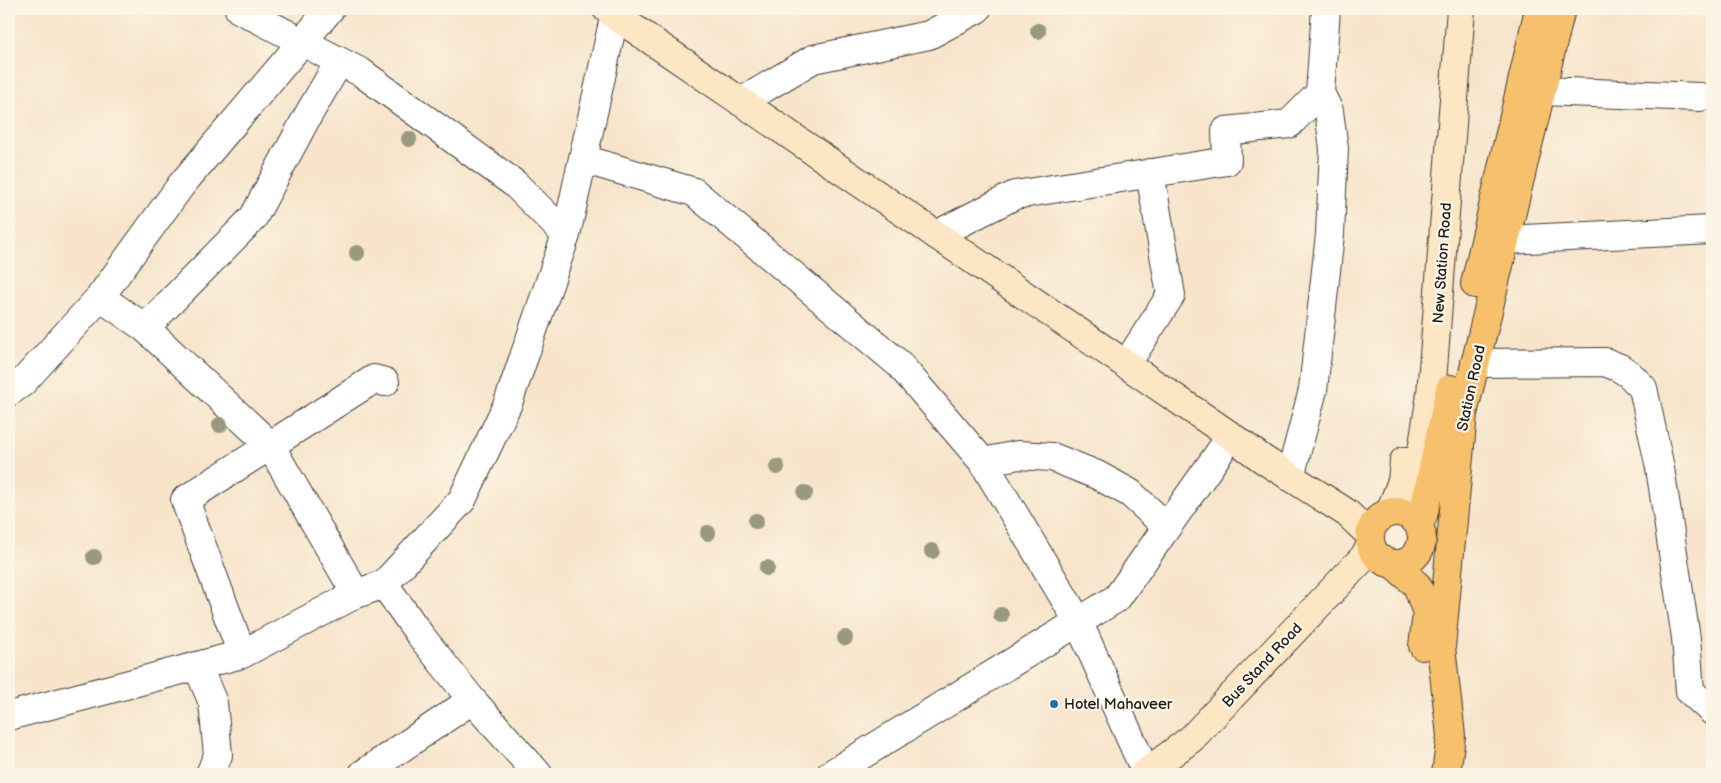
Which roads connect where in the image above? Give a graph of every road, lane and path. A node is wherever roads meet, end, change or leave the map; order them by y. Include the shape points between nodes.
1 (239, 9) edge
2 (330, 9) edge
3 (976, 9) edge
4 (1326, 9) edge
5 (1460, 9) edge
6 (1539, 9) edge
7 (1561, 9) edge
8 (612, 11) edge
9 (302, 42) junction
10 (339, 62) junction
11 (1541, 91) junction
12 (1320, 93) junction
13 (1700, 97) dead end
14 (741, 102) junction
15 (583, 160) junction
16 (1150, 173) junction
17 (1712, 230) edge
18 (566, 235) junction
19 (936, 235) junction
20 (1505, 240) junction
21 (100, 297) junction
22 (145, 328) junction
23 (1475, 364) junction
24 (1126, 365) junction
25 (385, 382) dead end
26 (9, 392) edge
27 (1231, 436) junction
28 (270, 445) junction
29 (983, 462) junction
30 (1290, 477) junction
31 (1167, 527) junction
32 (1394, 527) junction
33 (1393, 564) junction
34 (384, 584) junction
35 (1446, 590) junction
36 (356, 594) junction
37 (1078, 622) junction
38 (242, 654) junction
39 (198, 667) junction
40 (472, 700) junction
41 (1712, 712) edge
42 (9, 716) edge
43 (1451, 736) junction
44 (210, 774) edge
45 (363, 774) edge
46 (538, 774) edge
47 (830, 774) edge
48 (1145, 774) edge
49 (1428, 774) edge
50 (1446, 774) edge
51 (1460, 774) edge

1 - 9 street
2 - 9 street
3 - 14 street via 928,35 813,59
4 - 12 street
5 - 32 street, New Station Road via 1410,422
6 - 32 main road, Station Road via 1423,516
7 - 11 main road, Station Road
8 - 14 street
8 - 15 street
9 - 10 street
9 - 21 street via 182,184
10 - 18 street via 362,73 515,184
10 - 22 street via 253,218
11 - 13 street
11 - 20 main road, Station Road
12 - 16 street via 1290,124 1226,131 1227,161
12 - 30 street via 1329,111 1334,149 1330,234 1313,390
14 - 19 street
15 - 18 street
15 - 29 street via 694,192 899,364
16 - 19 street via 1015,195
16 - 24 street via 1171,294
17 - 20 street
18 - 34 street via 508,403 462,500
19 - 24 street
20 - 23 main road, Station Road
21 - 22 street
21 - 26 street via 22,383
22 - 28 street
23 - 35 main road, Station Road via 1463,414
23 - 41 street via 1605,362 1629,374 1643,388 1660,468 1686,638 1690,691
24 - 27 street
25 - 28 street via 374,379
27 - 30 street
27 - 31 street
28 - 36 street
28 - 38 street via 185,500
29 - 31 street via 1018,455 1052,457 1097,475 1130,494
29 - 37 street
30 - 32 street via 1347,513
31 - 37 street via 1117,598
32 - 33 main road via 1376,555
32 - 33 main road, Station Road via 1419,551 1403,563
32 - 35 main road via 1435,558
32 - 48 street, Bus Stand Road via 1192,739
33 - 49 main road via 1416,585 1426,613 1423,647 1433,736
34 - 36 street
34 - 40 street
35 - 43 main road, Station Road via 1441,647
36 - 38 street
37 - 47 street
37 - 48 street
38 - 39 street
39 - 42 street
39 - 44 street via 213,703 218,755
40 - 45 street
40 - 46 street
43 - 50 main road, Station Road
43 - 51 street

